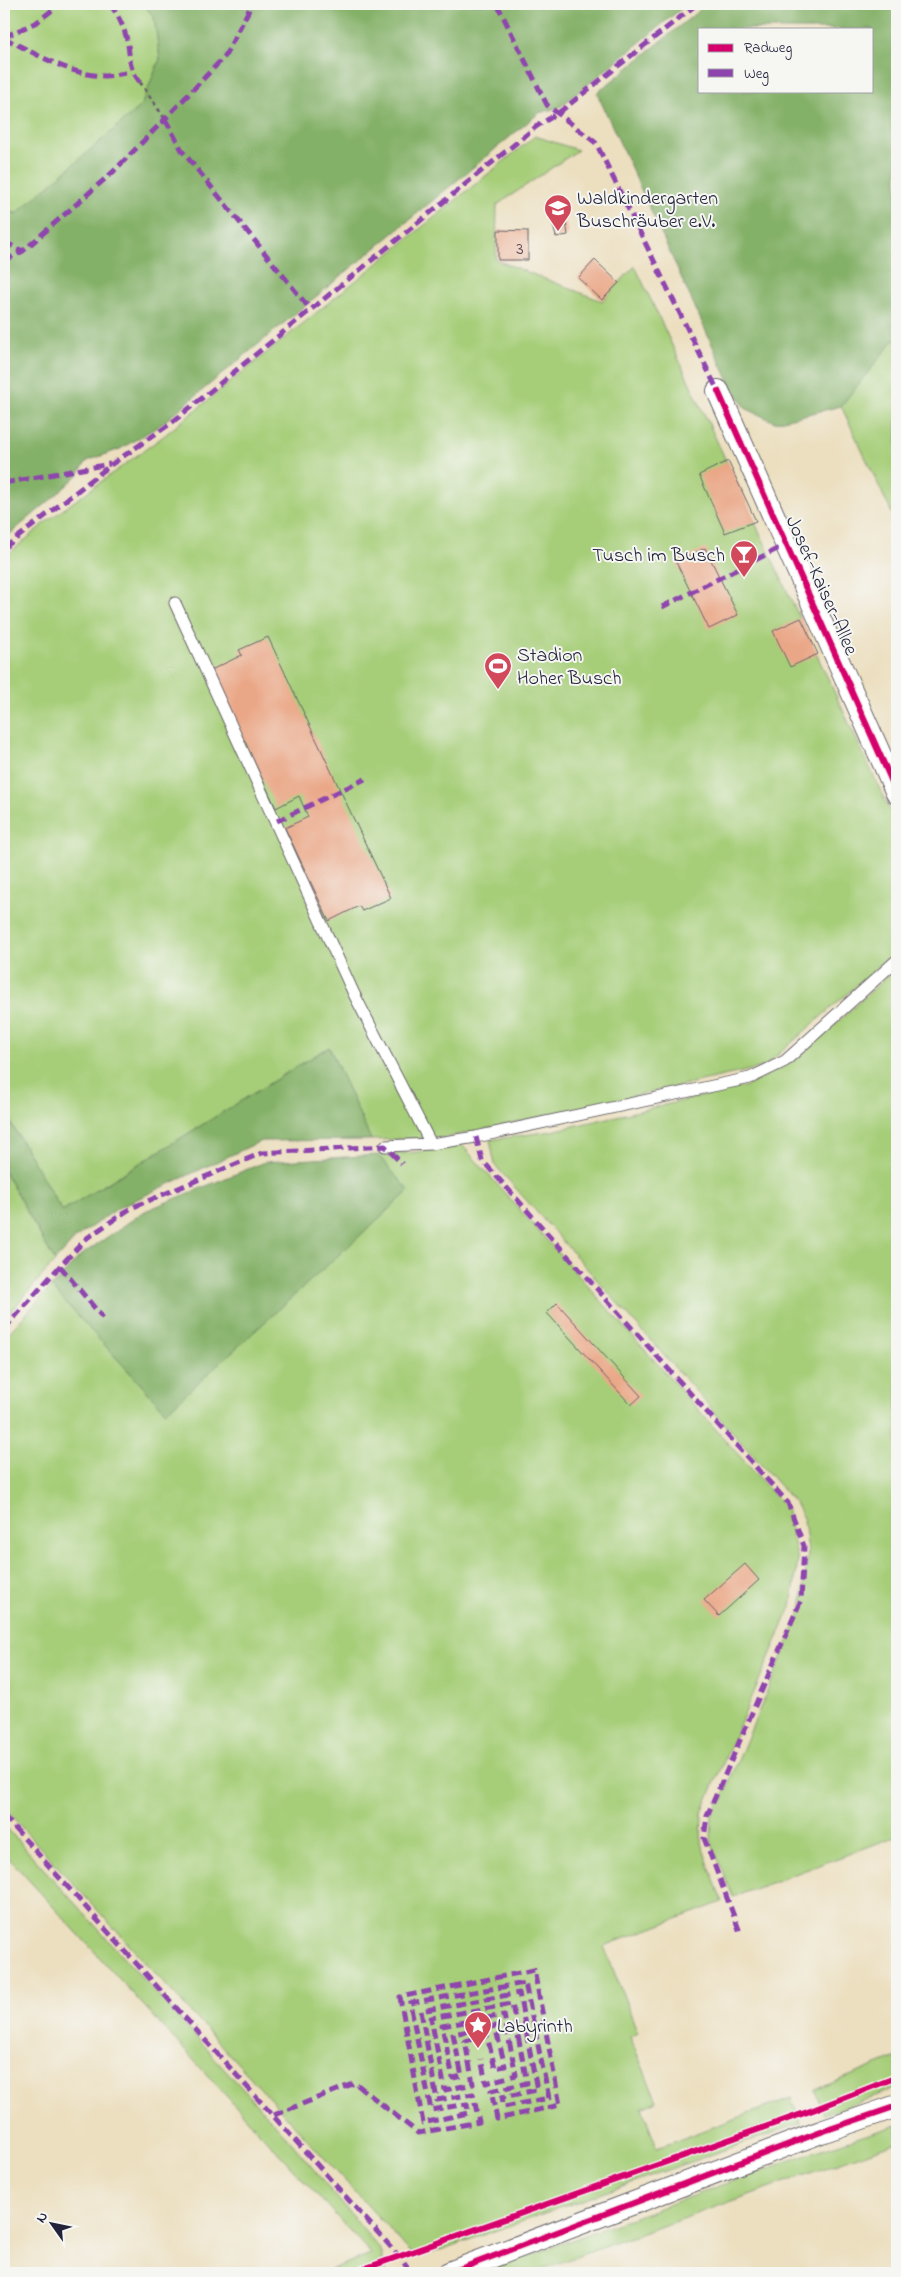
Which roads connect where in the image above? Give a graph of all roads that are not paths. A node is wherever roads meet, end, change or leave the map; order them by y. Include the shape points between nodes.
1 (718, 391) dead end
2 (175, 603) dead end
3 (897, 793) edge
4 (897, 960) edge
5 (431, 1144) junction
6 (384, 1146) dead end
7 (897, 2106) edge
8 (448, 2273) edge

1 - 3 street, Josef-Kaiser-Allee
2 - 5 lane via 354,994
4 - 5 lane via 785,1061 750,1078
5 - 6 lane
7 - 8 street

